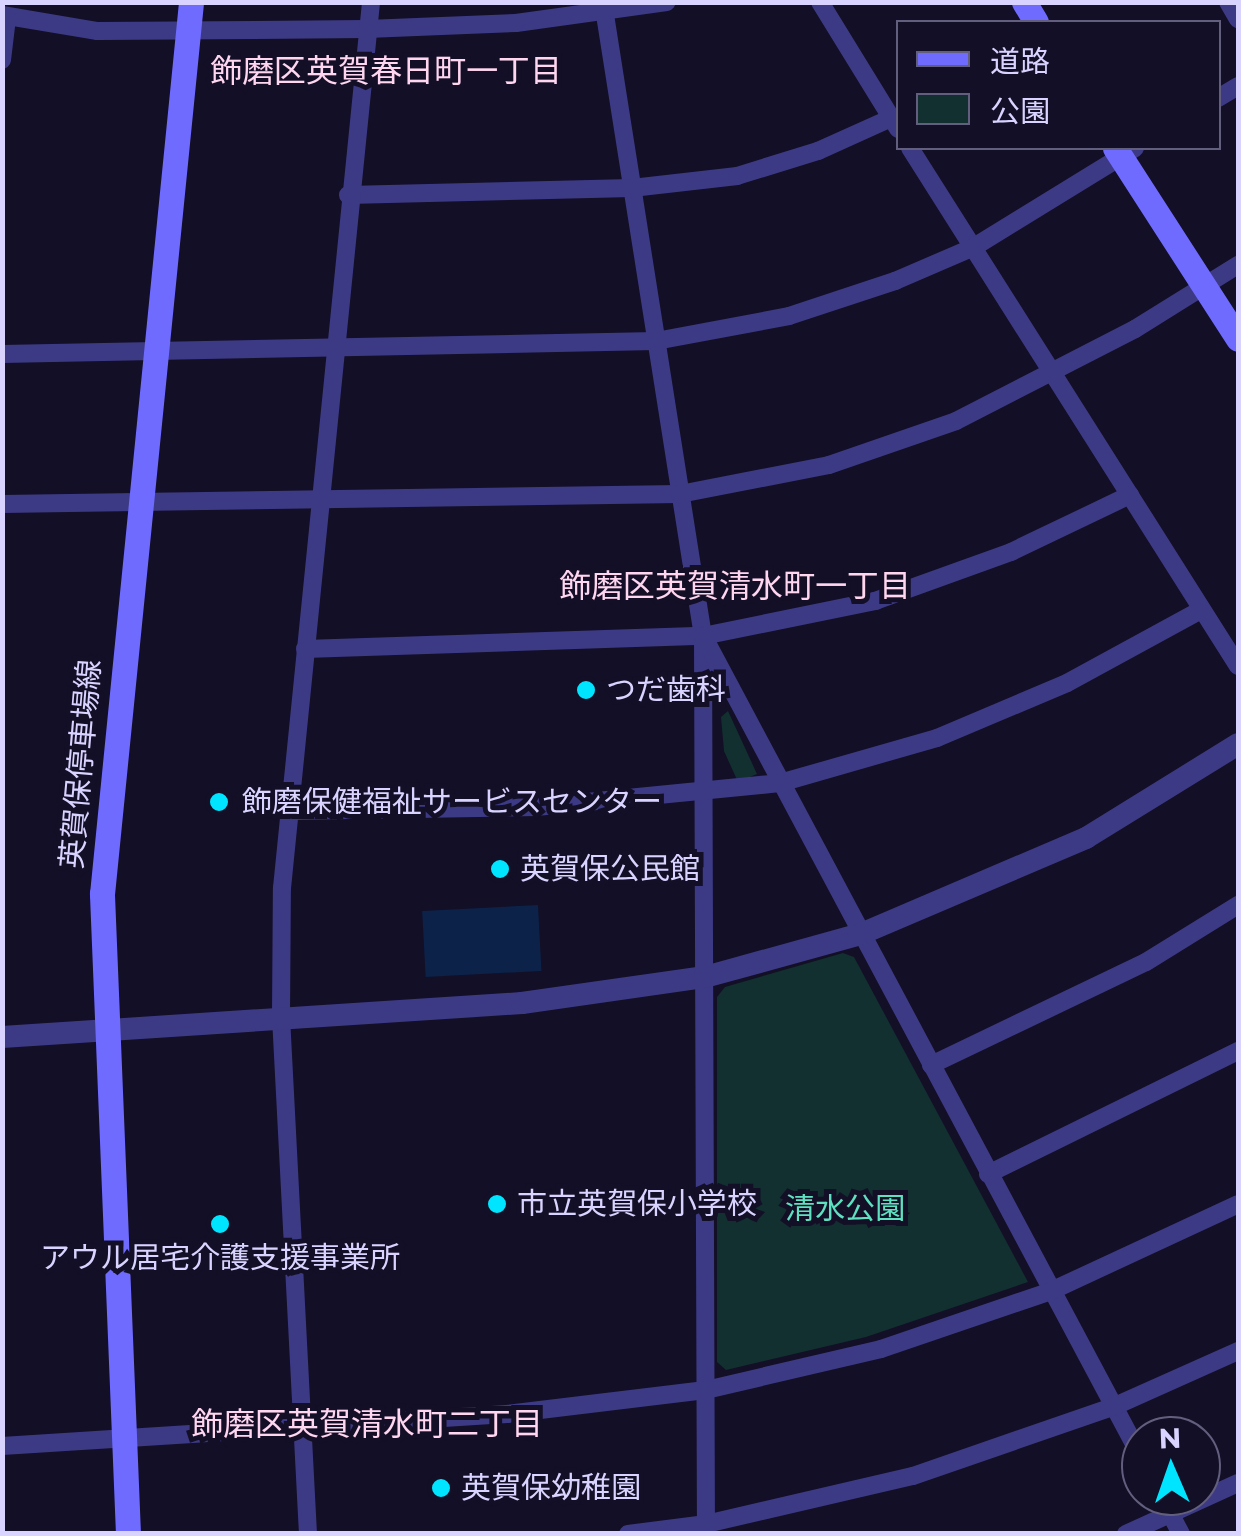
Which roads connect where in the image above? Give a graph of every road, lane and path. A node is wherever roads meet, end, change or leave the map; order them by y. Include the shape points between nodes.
1 (191, 2) edge
2 (371, 2) edge
3 (667, 2) edge
4 (820, 2) edge
5 (1228, 2) edge
6 (604, 8) edge
7 (4, 16) edge
8 (1238, 19) edge
9 (367, 29) junction
10 (186, 31) junction
11 (2, 60) edge
12 (895, 124) edge
13 (911, 150) edge
14 (1123, 150) edge
15 (632, 188) junction
16 (348, 196) junction
17 (974, 247) junction
18 (1238, 265) edge
19 (1206, 288) junction
20 (1238, 340) edge
21 (656, 342) junction
22 (333, 348) junction
23 (154, 350) junction
24 (2, 354) edge
25 (1054, 373) junction
26 (680, 494) junction
27 (1130, 495) junction
28 (318, 498) junction
29 (2, 504) edge
30 (138, 504) junction
31 (1201, 610) junction
32 (703, 636) junction
33 (305, 649) junction
34 (1238, 666) edge
35 (1238, 744) edge
36 (780, 783) junction
37 (705, 795) junction
38 (288, 812) junction
39 (1238, 904) edge
40 (861, 934) junction
41 (705, 977) junction
42 (281, 1017) junction
43 (103, 1032) junction
44 (2, 1036) edge
45 (1238, 1051) edge
46 (931, 1065) junction
47 (988, 1174) junction
48 (1238, 1204) edge
49 (1051, 1291) junction
50 (1238, 1351) edge
51 (706, 1390) junction
52 (1115, 1406) junction
53 (1121, 1418) edge
54 (303, 1428) junction
55 (123, 1439) junction
56 (2, 1446) edge
57 (1171, 1516) joint
58 (706, 1529) edge
59 (128, 1534) edge
60 (308, 1534) edge
61 (628, 1534) edge
62 (1126, 1534) edge
63 (1181, 1534) edge

1 - 10 main road, 英賀保停車場線
2 - 9 street
3 - 6 street
4 - 12 street
5 - 8 street
6 - 9 street
6 - 15 street
7 - 10 street via 98,30
7 - 11 street
9 - 10 street
9 - 16 street
10 - 23 main road, 英賀保停車場線
12 - 15 street via 737,176
13 - 17 street
14 - 17 street
14 - 19 main road
15 - 16 street
15 - 21 street
16 - 22 street
17 - 21 street via 789,316
17 - 25 street
18 - 19 street
19 - 20 main road
19 - 25 street
21 - 22 street
21 - 26 street
22 - 23 street
22 - 28 street
23 - 24 street
23 - 30 main road, 英賀保停車場線
25 - 26 street via 956,422 829,465
25 - 27 street
26 - 28 street
26 - 32 street
27 - 31 street
27 - 32 street via 1010,552 875,601
28 - 30 street
28 - 33 street
29 - 30 street
30 - 43 main road, 英賀保停車場線 via 102,894
31 - 34 street
31 - 36 street via 1067,683 937,738
32 - 33 street
32 - 36 street
32 - 37 street
33 - 38 street
35 - 40 street via 1086,838
36 - 37 street
36 - 40 street
37 - 38 street via 536,807
37 - 41 street
38 - 42 street
39 - 46 street via 1146,962
40 - 41 street
40 - 46 street
41 - 42 street via 522,1004
41 - 51 street
42 - 43 street
42 - 54 street
43 - 44 street
43 - 55 main road, 英賀保停車場線
45 - 47 street
46 - 47 street
47 - 49 street
48 - 49 street
49 - 51 street via 880,1349
49 - 52 street
50 - 52 street
51 - 54 street via 507,1414
51 - 58 street
52 - 53 street
52 - 58 street via 914,1476
54 - 55 street
54 - 60 street
55 - 56 street
55 - 59 main road, 英賀保停車場線
57 - 62 street
57 - 63 street
58 - 61 street

